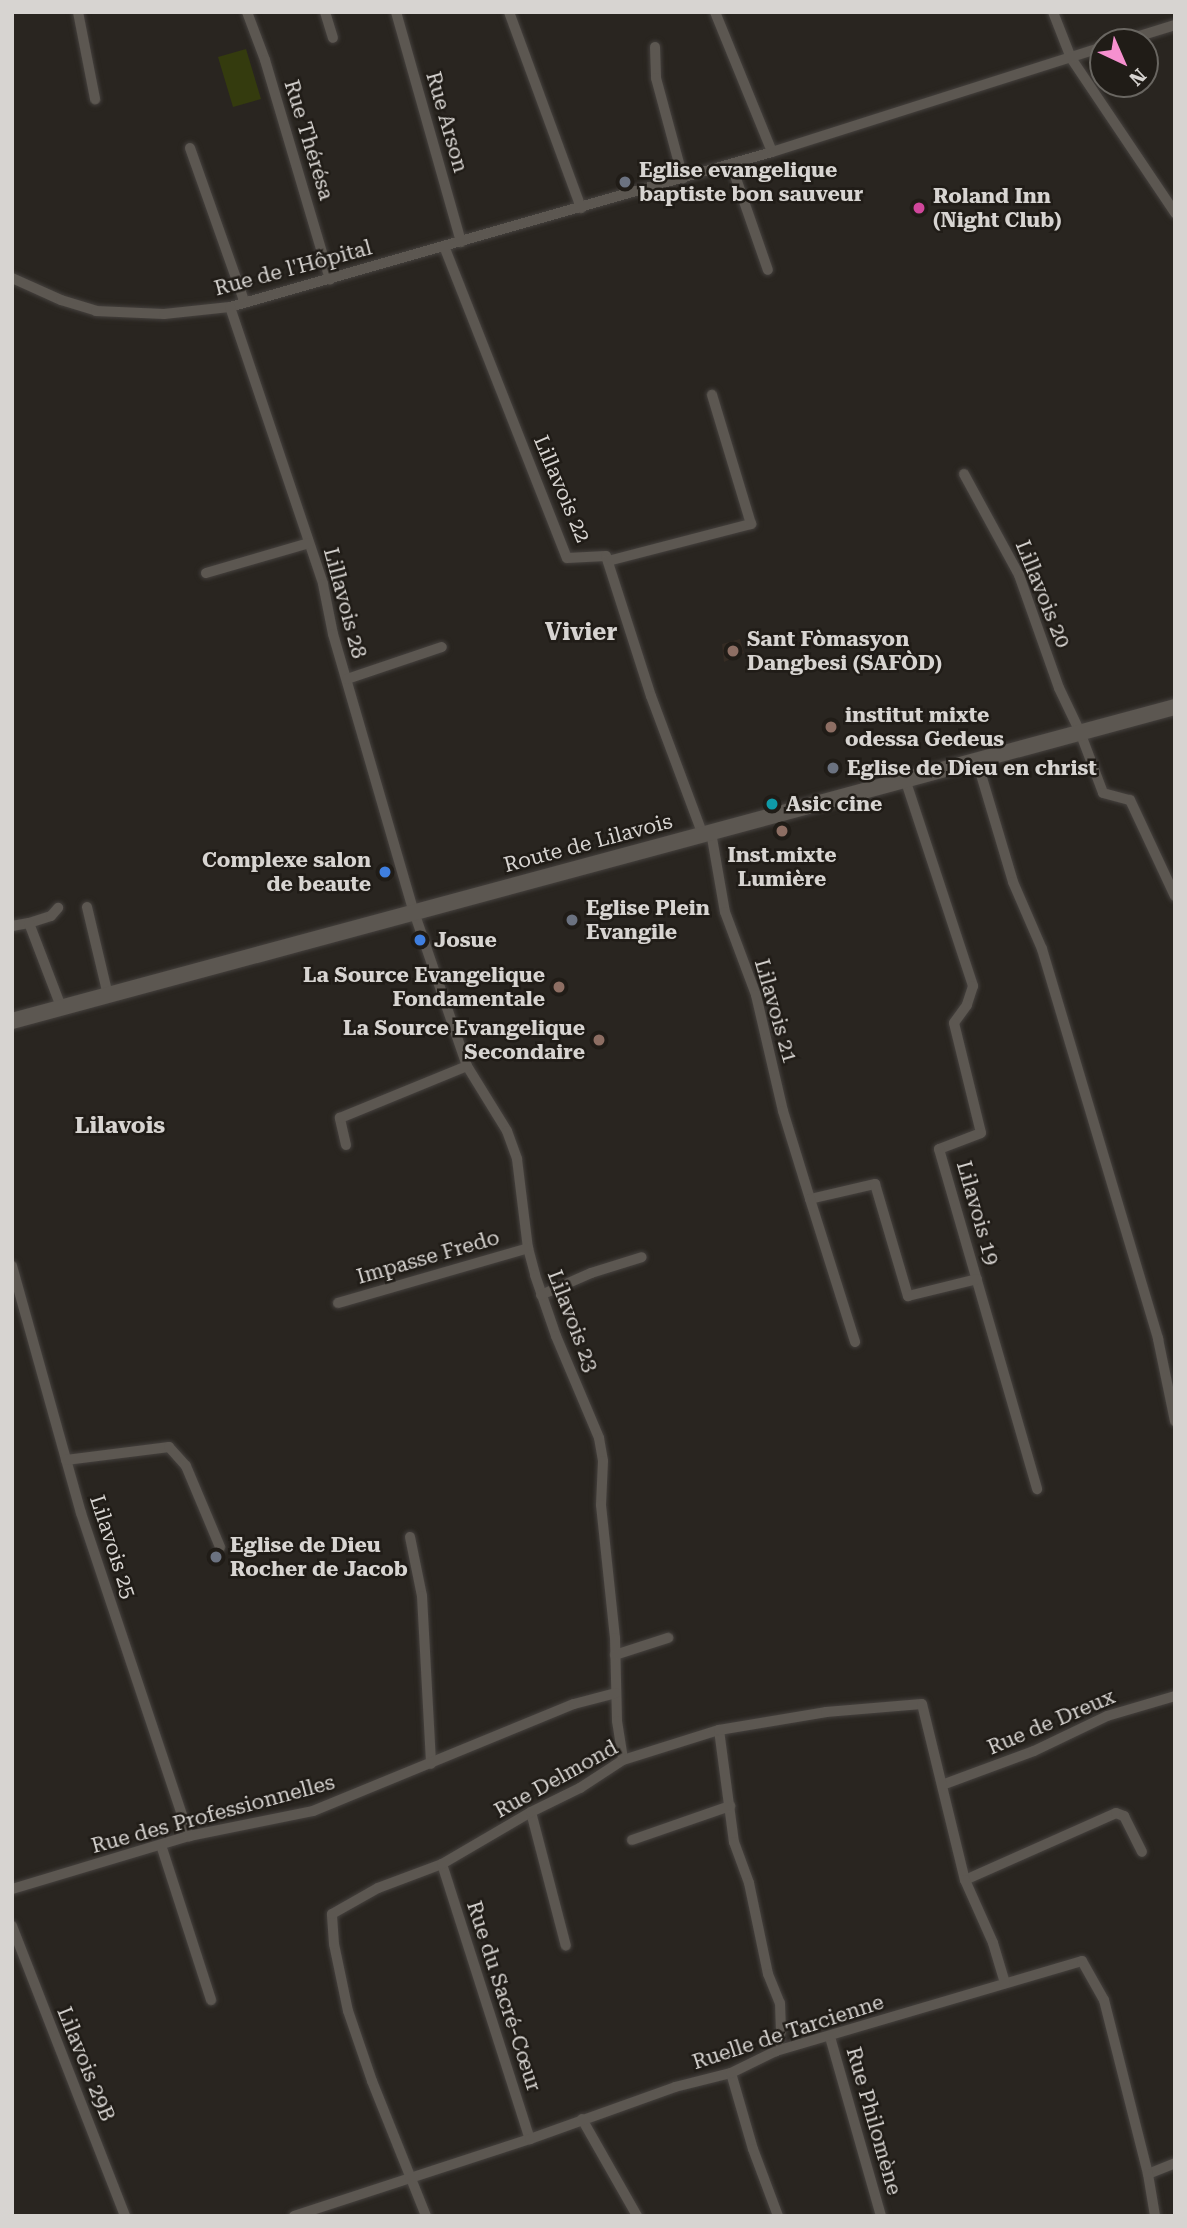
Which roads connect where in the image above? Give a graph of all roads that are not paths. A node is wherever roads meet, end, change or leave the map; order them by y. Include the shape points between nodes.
1 (79, 12) edge
2 (247, 12) edge
3 (325, 12) edge
4 (396, 12) edge
5 (509, 12) edge
6 (715, 12) edge
7 (1053, 12) edge
8 (333, 38) dead end
9 (655, 47) dead end
10 (1089, 52) edge
11 (1071, 58) junction
12 (95, 99) dead end
13 (190, 148) dead end
14 (772, 152) junction
15 (731, 164) junction
16 (683, 178) junction
17 (581, 208) junction
18 (1175, 213) edge
19 (461, 242) junction
20 (444, 246) junction
21 (768, 270) dead end
22 (12, 278) edge
23 (330, 280) junction
24 (244, 303) junction
25 (230, 307) junction
26 (712, 395) dead end
27 (964, 474) dead end
28 (309, 543) junction
29 (608, 561) junction
30 (206, 573) dead end
31 (442, 647) dead end
32 (347, 679) junction
33 (1175, 707) edge
34 (1080, 732) junction
35 (977, 761) junction
36 (905, 779) junction
37 (707, 834) junction
38 (1175, 896) edge
39 (87, 907) dead end
40 (58, 908) dead end
41 (415, 912) junction
42 (29, 923) junction
43 (12, 926) edge
44 (108, 995) junction
45 (61, 1007) junction
46 (12, 1021) edge
47 (467, 1066) junction
48 (346, 1145) dead end
49 (810, 1199) junction
50 (528, 1248) junction
51 (642, 1257) dead end
52 (12, 1266) edge
53 (977, 1279) junction
54 (541, 1295) junction
55 (338, 1303) dead end
56 (855, 1342) dead end
57 (1175, 1421) edge
58 (66, 1460) junction
59 (1037, 1489) dead end
60 (410, 1537) dead end
61 (220, 1547) dead end
62 (668, 1638) dead end
63 (615, 1655) junction
64 (616, 1693) junction
65 (1175, 1696) edge
66 (719, 1730) junction
67 (623, 1760) junction
68 (431, 1764) junction
69 (942, 1785) junction
70 (730, 1806) junction
71 (531, 1812) junction
72 (189, 1836) junction
73 (632, 1840) dead end
74 (160, 1845) junction
75 (1142, 1852) dead end
76 (442, 1864) junction
77 (965, 1880) junction
78 (12, 1889) edge
79 (12, 1926) edge
80 (566, 1946) dead end
81 (1005, 1983) junction
82 (211, 2000) dead end
83 (830, 2037) junction
84 (776, 2051) junction
85 (731, 2073) junction
86 (582, 2119) junction
87 (530, 2139) junction
88 (1175, 2163) edge
89 (1149, 2174) junction
90 (411, 2176) junction
91 (125, 2216) edge
92 (293, 2216) edge
93 (426, 2216) edge
94 (636, 2216) edge
95 (778, 2216) edge
96 (881, 2216) edge
97 (1155, 2216) edge

1 - 12 street
2 - 23 street, Rue Thérésa
3 - 8 street
4 - 19 street, Rue Arson
5 - 17 street
6 - 14 street
7 - 11 street
9 - 16 street via 656,78
10 - 11 street, Rue de l'Hôpital
11 - 14 street, Rue de l'Hôpital
11 - 18 street
13 - 24 street
14 - 15 street, Rue de l'Hôpital
15 - 16 street, Rue de l'Hôpital
15 - 21 street
16 - 17 street, Rue de l'Hôpital
17 - 19 street, Rue de l'Hôpital
19 - 20 street, Rue de l'Hôpital
20 - 23 street, Rue de l'Hôpital
20 - 29 street, Lillavois 22 via 567,558 606,556
22 - 25 street, Rue de l'Hôpital via 96,311 164,314
23 - 24 street, Rue de l'Hôpital
24 - 25 street, Rue de l'Hôpital
25 - 28 street, Lillavois 28
26 - 29 street via 751,523
27 - 34 street, Lillavois 20 via 1019,575 1059,688
28 - 30 street
28 - 32 street, Lillavois 28
29 - 37 street, Lillavois 22 via 651,696
31 - 32 street
32 - 41 street, Lillavois 28
33 - 34 main road, Route de Lilavois
34 - 35 main road, Route de Lilavois
34 - 38 street, Lillavois 20 via 1102,793 1130,800
35 - 36 main road, Route de Lilavois
35 - 57 street via 1013,882 1042,949 1158,1339
36 - 37 main road, Route de Lilavois
36 - 53 street, Lilavois 19 via 973,986 972,996 954,1023 981,1133 939,1149
37 - 41 main road, Route de Lilavois
37 - 49 street, Lilavois 21 via 725,912 756,995 783,1111
39 - 44 street
40 - 42 street via 51,916
41 - 44 main road, Route de Lilavois
41 - 47 street, Lilavois 23
42 - 43 street
42 - 45 street
44 - 45 main road, Route de Lilavois
45 - 46 main road, Route de Lilavois
47 - 48 street via 340,1118
47 - 50 street, Lilavois 23 via 507,1131 517,1159
49 - 53 street via 874,1184 908,1296
49 - 56 street, Lilavois 21
50 - 54 street, Lilavois 23
50 - 55 street, Impasse Fredo
51 - 54 street
52 - 58 street, Lilavois 25
53 - 59 street, Lilavois 19
54 - 63 street, Lilavois 23 via 599,1438
58 - 61 street via 169,1447 186,1466
58 - 72 street, Lilavois 25
60 - 68 street via 422,1596
62 - 63 street
63 - 64 street, Lilavois 23
64 - 67 street, Lilavois 23
64 - 68 street, Rue des Professionnelles via 574,1704
65 - 69 street, Rue de Dreux via 1107,1716 1034,1751
66 - 67 street, Rue Delmond
66 - 69 street, Rue Delmond via 922,1704
66 - 70 street
67 - 71 street, Rue Delmond
68 - 72 street, Rue des Professionnelles via 313,1811
69 - 77 street, Rue Delmond
70 - 73 street
70 - 84 street via 734,1842 749,1883 768,1974 780,2003
71 - 76 street, Rue Delmond
71 - 80 street
72 - 74 street, Rue des Professionnelles
74 - 78 street, Rue des Professionnelles
74 - 82 street
75 - 77 street via 1124,1816 1116,1813
76 - 87 street, Rue du Sacré-Cœur
76 - 90 street, Rue Delmond via 378,1888 331,1914 348,2011
77 - 81 street, Rue Delmond
79 - 91 street, Lilavois 29B
81 - 83 street, Ruelle de Tarcienne
81 - 89 street, Ruelle de Tarcienne via 1082,1961 1104,2000
83 - 84 street, Ruelle de Tarcienne
83 - 96 street, Rue Philomène
84 - 85 street, Ruelle de Tarcienne
85 - 86 street, Ruelle de Tarcienne
85 - 95 street
86 - 87 street, Ruelle de Tarcienne
86 - 94 street
87 - 90 street, Ruelle de Tarcienne
88 - 89 street
89 - 97 street, Ruelle de Tarcienne
90 - 92 street, Ruelle de Tarcienne
90 - 93 street, Rue Delmond

